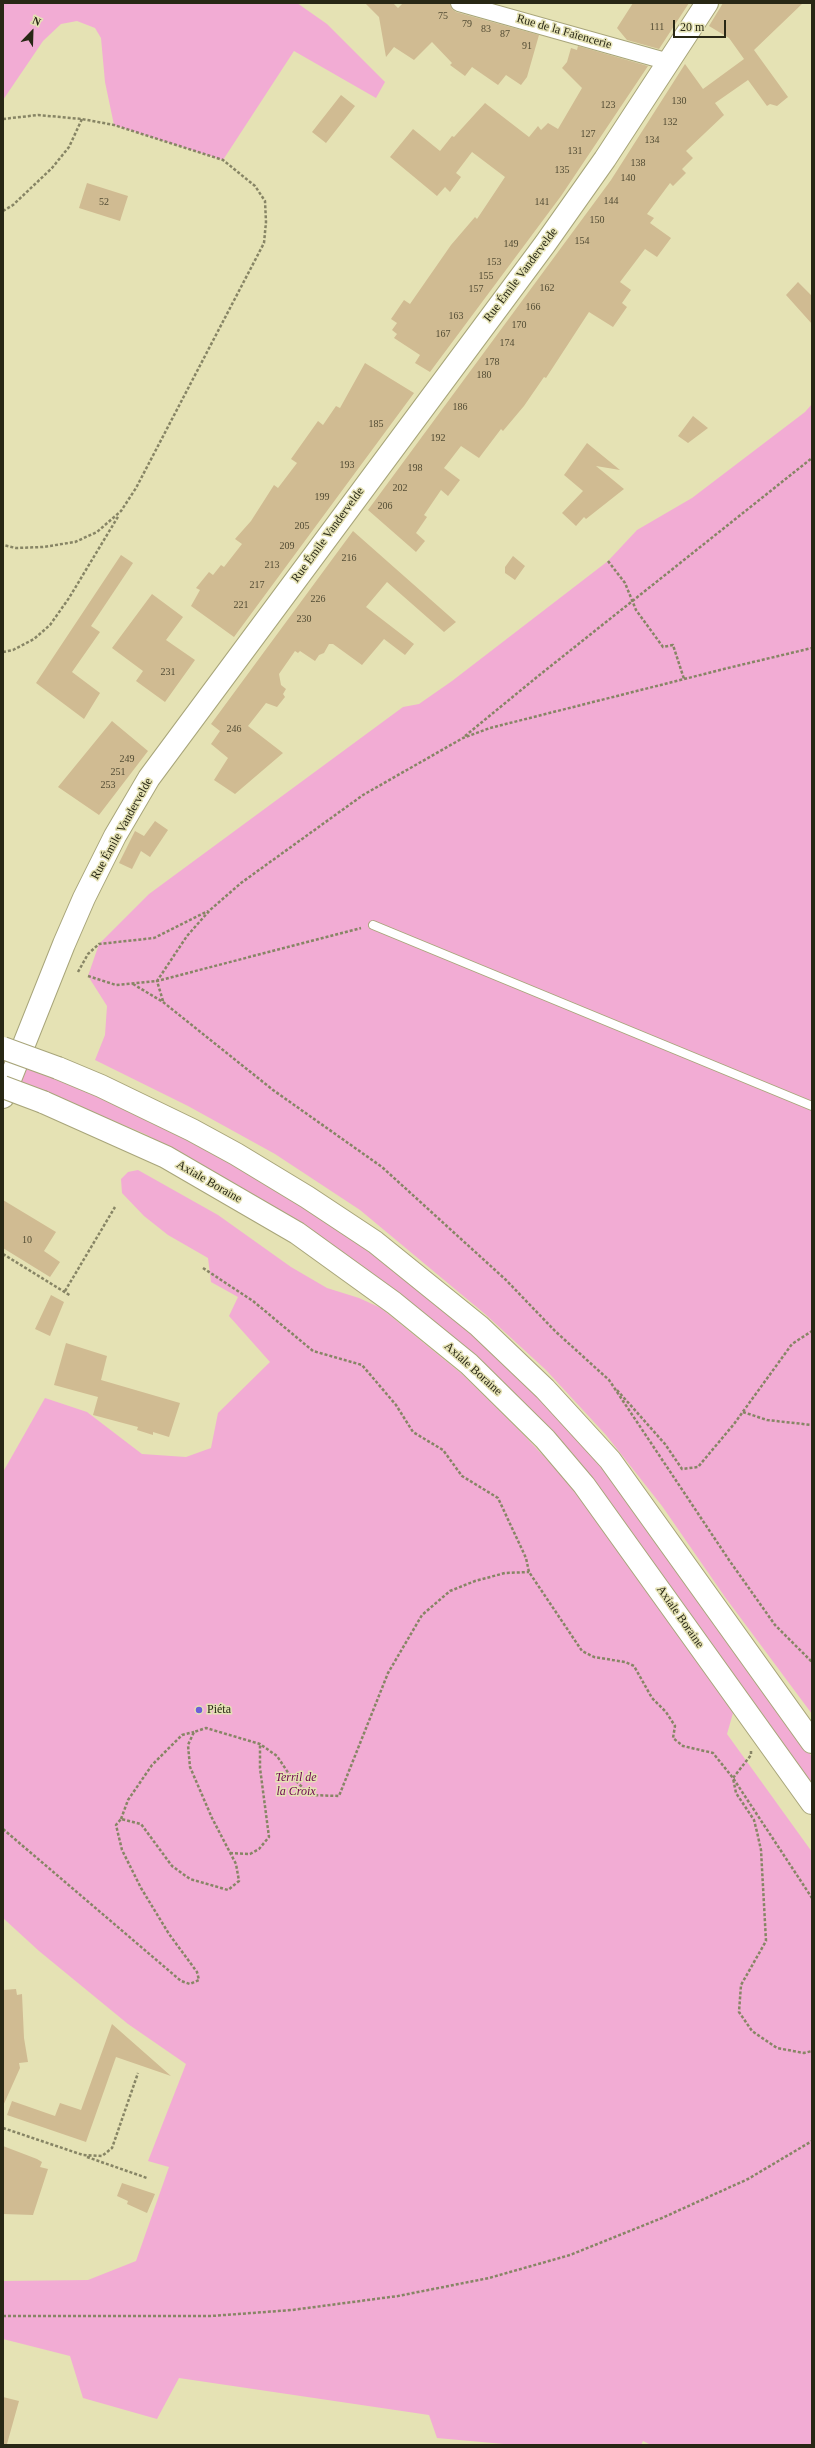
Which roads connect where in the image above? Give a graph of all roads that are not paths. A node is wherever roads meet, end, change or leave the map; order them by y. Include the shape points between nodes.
1 (459, 3) edge
2 (707, 3) edge
3 (669, 62) junction
4 (373, 925) road end
5 (3, 1048) edge
6 (3, 1087) edge
7 (3, 1097) edge
8 (812, 1106) edge
9 (812, 1742) edge
10 (812, 1803) edge

1 - 3 street, Rue de la Faïencerie
2 - 3 main road, Rue Émile Vandervelde
3 - 7 main road, Rue Émile Vandervelde via 545,244 146,784 115,836 84,898
4 - 8 lane
5 - 9 main road, bridge via 101,1086 236,1154 375,1242 480,1326 545,1389 610,1460
6 - 10 main road, Axiale Boraine, bridge via 43,1102 166,1157 297,1234 394,1303 469,1364 545,1439 584,1485

